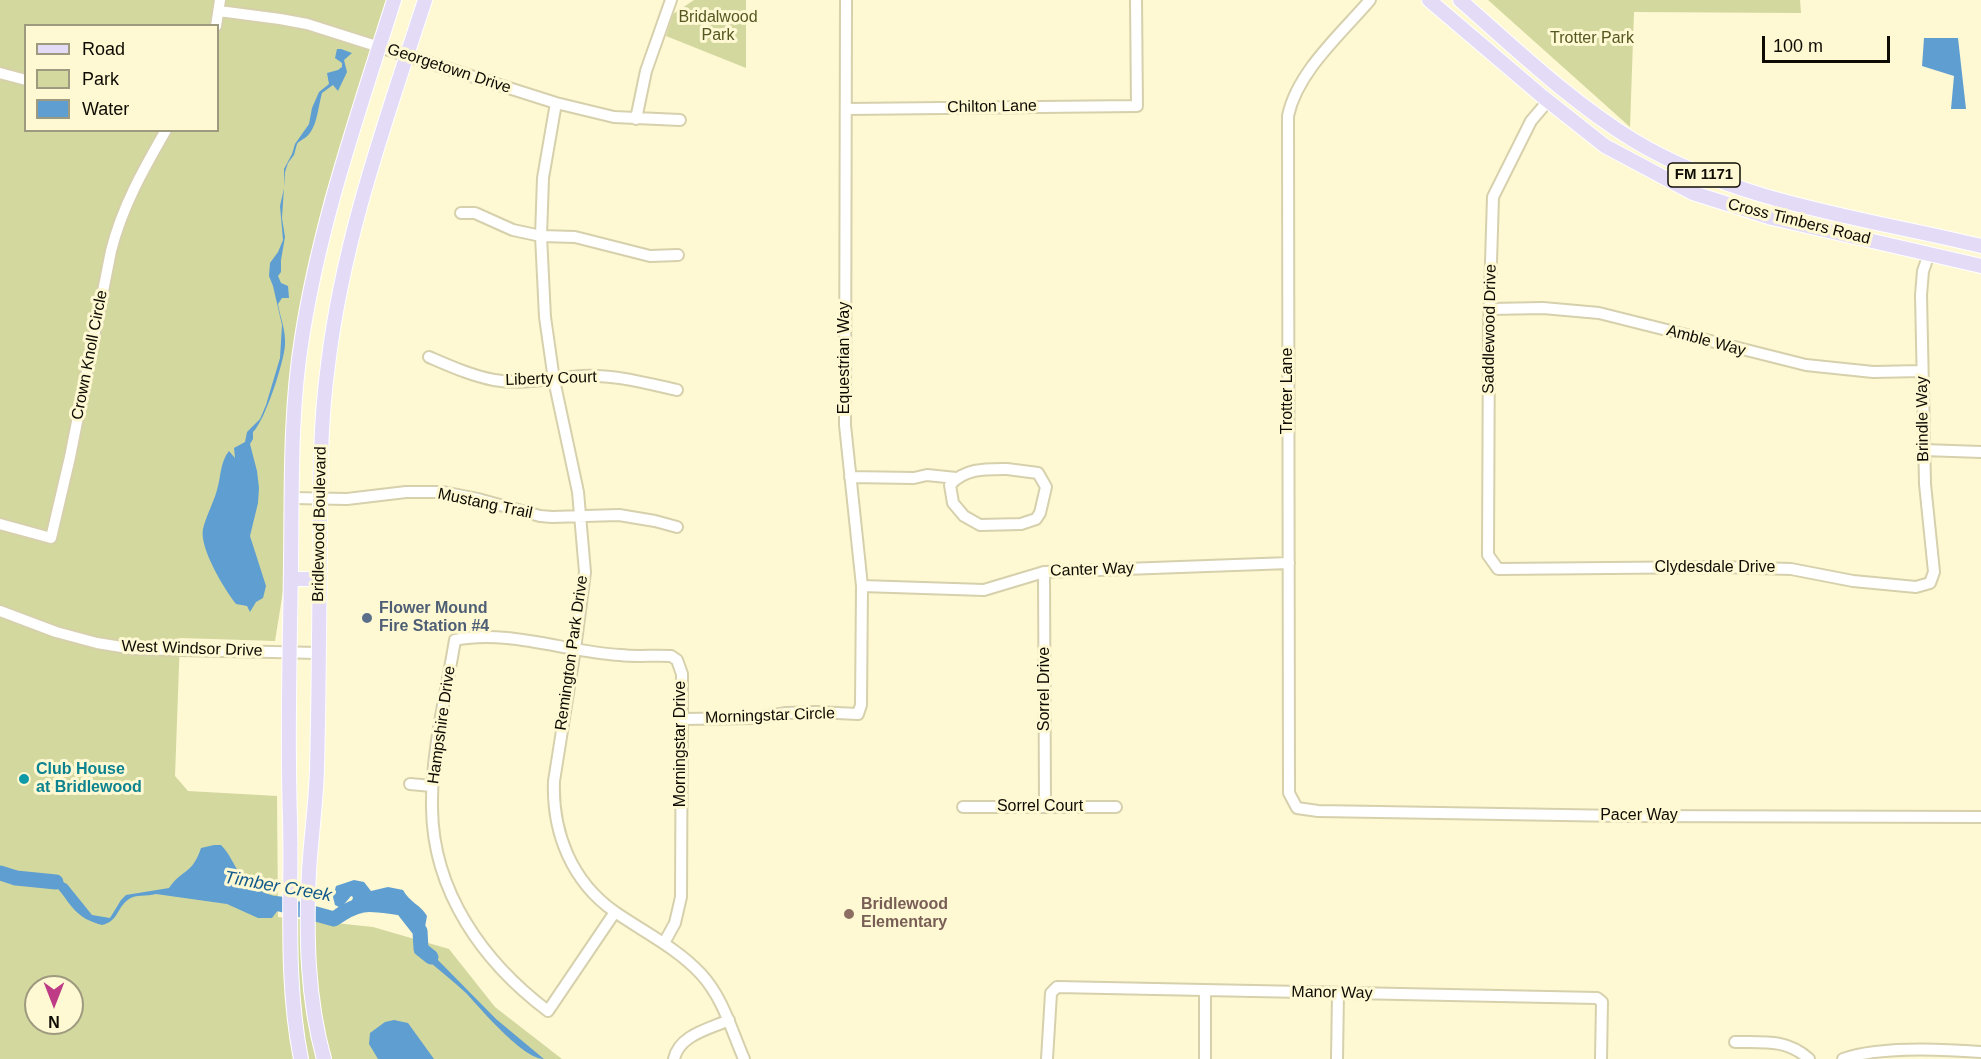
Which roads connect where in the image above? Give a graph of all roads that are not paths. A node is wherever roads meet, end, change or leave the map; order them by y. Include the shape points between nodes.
1 (394, 0) edge
2 (425, 0) edge
3 (671, 0) edge
4 (846, 0) edge
5 (1136, 0) edge
6 (1370, 0) edge
7 (1429, 0) edge
8 (1460, 0) edge
9 (219, 6) edge
10 (216, 24) edge
11 (380, 47) junction
12 (407, 56) junction
13 (0, 73) edge
14 (24, 79) edge
15 (1548, 101) junction
16 (556, 103) junction
17 (847, 109) junction
18 (636, 118) junction
19 (680, 120) dead end
20 (165, 132) edge
21 (461, 213) dead end
22 (1936, 235) junction
23 (541, 236) junction
24 (1981, 246) edge
25 (1929, 254) junction
26 (678, 255) dead end
27 (1981, 266) edge
28 (1490, 309) junction
29 (429, 357) dead end
30 (1922, 371) junction
31 (554, 380) junction
32 (676, 390) dead end
33 (1924, 450) junction
34 (1981, 452) edge
35 (850, 477) junction
36 (956, 478) junction
37 (292, 498) junction
38 (320, 499) junction
39 (581, 516) junction
40 (0, 524) edge
41 (677, 527) dead end
42 (1289, 563) junction
43 (1498, 569) joint
44 (1044, 572) junction
45 (291, 579) junction
46 (319, 579) junction
47 (1930, 583) joint
48 (862, 586) junction
49 (0, 611) edge
50 (455, 640) joint
51 (575, 649) junction
52 (289, 652) junction
53 (318, 653) junction
54 (858, 714) joint
55 (682, 719) junction
56 (410, 784) dead end
57 (432, 786) junction
58 (1045, 806) junction
59 (963, 807) dead end
60 (1116, 807) dead end
61 (1297, 808) joint
62 (1981, 817) edge
63 (615, 912) junction
64 (664, 943) junction
65 (1205, 991) junction
66 (1338, 993) junction
67 (729, 1020) junction
68 (1735, 1042) dead end
69 (1981, 1052) edge
70 (301, 1059) edge
71 (324, 1059) edge
72 (674, 1059) edge
73 (744, 1059) edge
74 (1047, 1059) edge
75 (1205, 1059) edge
76 (1336, 1059) edge
77 (1601, 1059) edge
78 (1809, 1059) edge
79 (1843, 1059) edge

1 - 11 main road, Bridlewood Boulevard
2 - 12 main road, Bridlewood Boulevard
3 - 18 street via 646,71
4 - 17 street, Equestrian Way
5 - 17 street, Chilton Lane via 1137,105
6 - 42 street, Trotter Lane via 1305,76 1291,100 1288,116
7 - 15 main road, Cross Timbers Road / FM 1171
8 - 22 main road, Cross Timbers Road / FM 1171 via 1587,109 1673,162 1767,196
9 - 10 street
9 - 11 street, Georgetown Drive via 296,22
11 - 12 street, Georgetown Drive
11 - 37 main road, Bridlewood Boulevard via 327,218 307,308 295,397
12 - 16 street, Georgetown Drive
12 - 38 main road, Bridlewood Boulevard via 361,201 338,297 323,411
13 - 14 street
15 - 25 main road, Cross Timbers Road / FM 1171 via 1605,146 1693,193 1772,218
15 - 28 street, Saddlewood Drive via 1531,121 1493,197
16 - 18 street, Georgetown Drive via 614,117
16 - 23 street, Remington Park Drive via 543,178
17 - 35 street, Equestrian Way via 844,425
18 - 19 street, Georgetown Drive
20 - 40 street, Crown Knoll Circle via 135,183 118,224 51,538
21 - 23 street via 475,213 513,231
22 - 24 main road, Cross Timbers Road / FM 1171
22 - 25 main road
23 - 26 street via 584,238 650,256
23 - 31 street, Remington Park Drive via 545,317
25 - 27 main road, Cross Timbers Road / FM 1171
25 - 30 street, Brindle Way via 1921,295
28 - 30 street, Amble Way via 1599,313 1806,365 1873,372
28 - 43 street, Saddlewood Drive via 1488,555
29 - 31 street, Liberty Court via 493,380
30 - 33 street, Brindle Way
31 - 32 street, Liberty Court via 601,376
31 - 39 street, Remington Park Drive
33 - 34 street
33 - 47 street, Brindle Way via 1934,572
35 - 36 street
35 - 48 street, Equestrian Way
36 - 36 street via 950,485 953,502 964,516 980,525 1021,524 1036,519 1040,513 1046,487 1038,473 974,470
37 - 38 street, Mustang Trail
37 - 45 main road, Bridlewood Boulevard
38 - 39 street, Mustang Trail via 442,492 540,516
38 - 46 main road, Bridlewood Boulevard
39 - 41 street, Mustang Trail via 619,514
39 - 51 street, Remington Park Drive via 585,572
42 - 44 street, Canter Way
42 - 61 street, Trotter Lane via 1289,792
43 - 47 street, Clydesdale Drive via 1791,569 1853,581 1916,587
44 - 48 street, Canter Way via 984,590
44 - 58 street, Sorrel Drive
45 - 46 main road
45 - 52 main road, Bridlewood Boulevard
46 - 53 main road, Bridlewood Boulevard
48 - 54 street, Equestrian Way
49 - 52 street, West Windsor Drive via 56,632 117,646
50 - 51 street, Morningstar Drive via 503,639
50 - 57 street, Hampshire Drive
51 - 55 street, Morningstar Drive via 671,656 677,660 682,674
51 - 63 street, Remington Park Drive via 556,763 555,813 563,844 577,872 589,890
52 - 53 street, West Windsor Drive
52 - 70 main road, Bridlewood Boulevard via 290,942
53 - 71 main road, Bridlewood Boulevard via 308,944 311,999
54 - 55 street, Morningstar Circle via 816,712
55 - 64 street, Morningstar Drive via 680,904
56 - 57 street
57 - 63 street, Hampshire Drive via 437,852 463,919 492,961 548,1011
58 - 59 street, Sorrel Court
58 - 60 street, Sorrel Court
61 - 62 street, Pacer Way via 1623,816
63 - 64 street, Remington Park Drive
64 - 67 street, Remington Park Drive via 702,974
65 - 66 street, Manor Way
65 - 74 street, Manor Way via 1057,987 1051,993
65 - 75 street
66 - 76 street
66 - 77 street, Manor Way via 1597,998 1602,1002
67 - 72 street via 689,1037
67 - 73 street, Remington Park Drive
68 - 78 street via 1780,1043
69 - 79 street via 1941,1049 1858,1054

